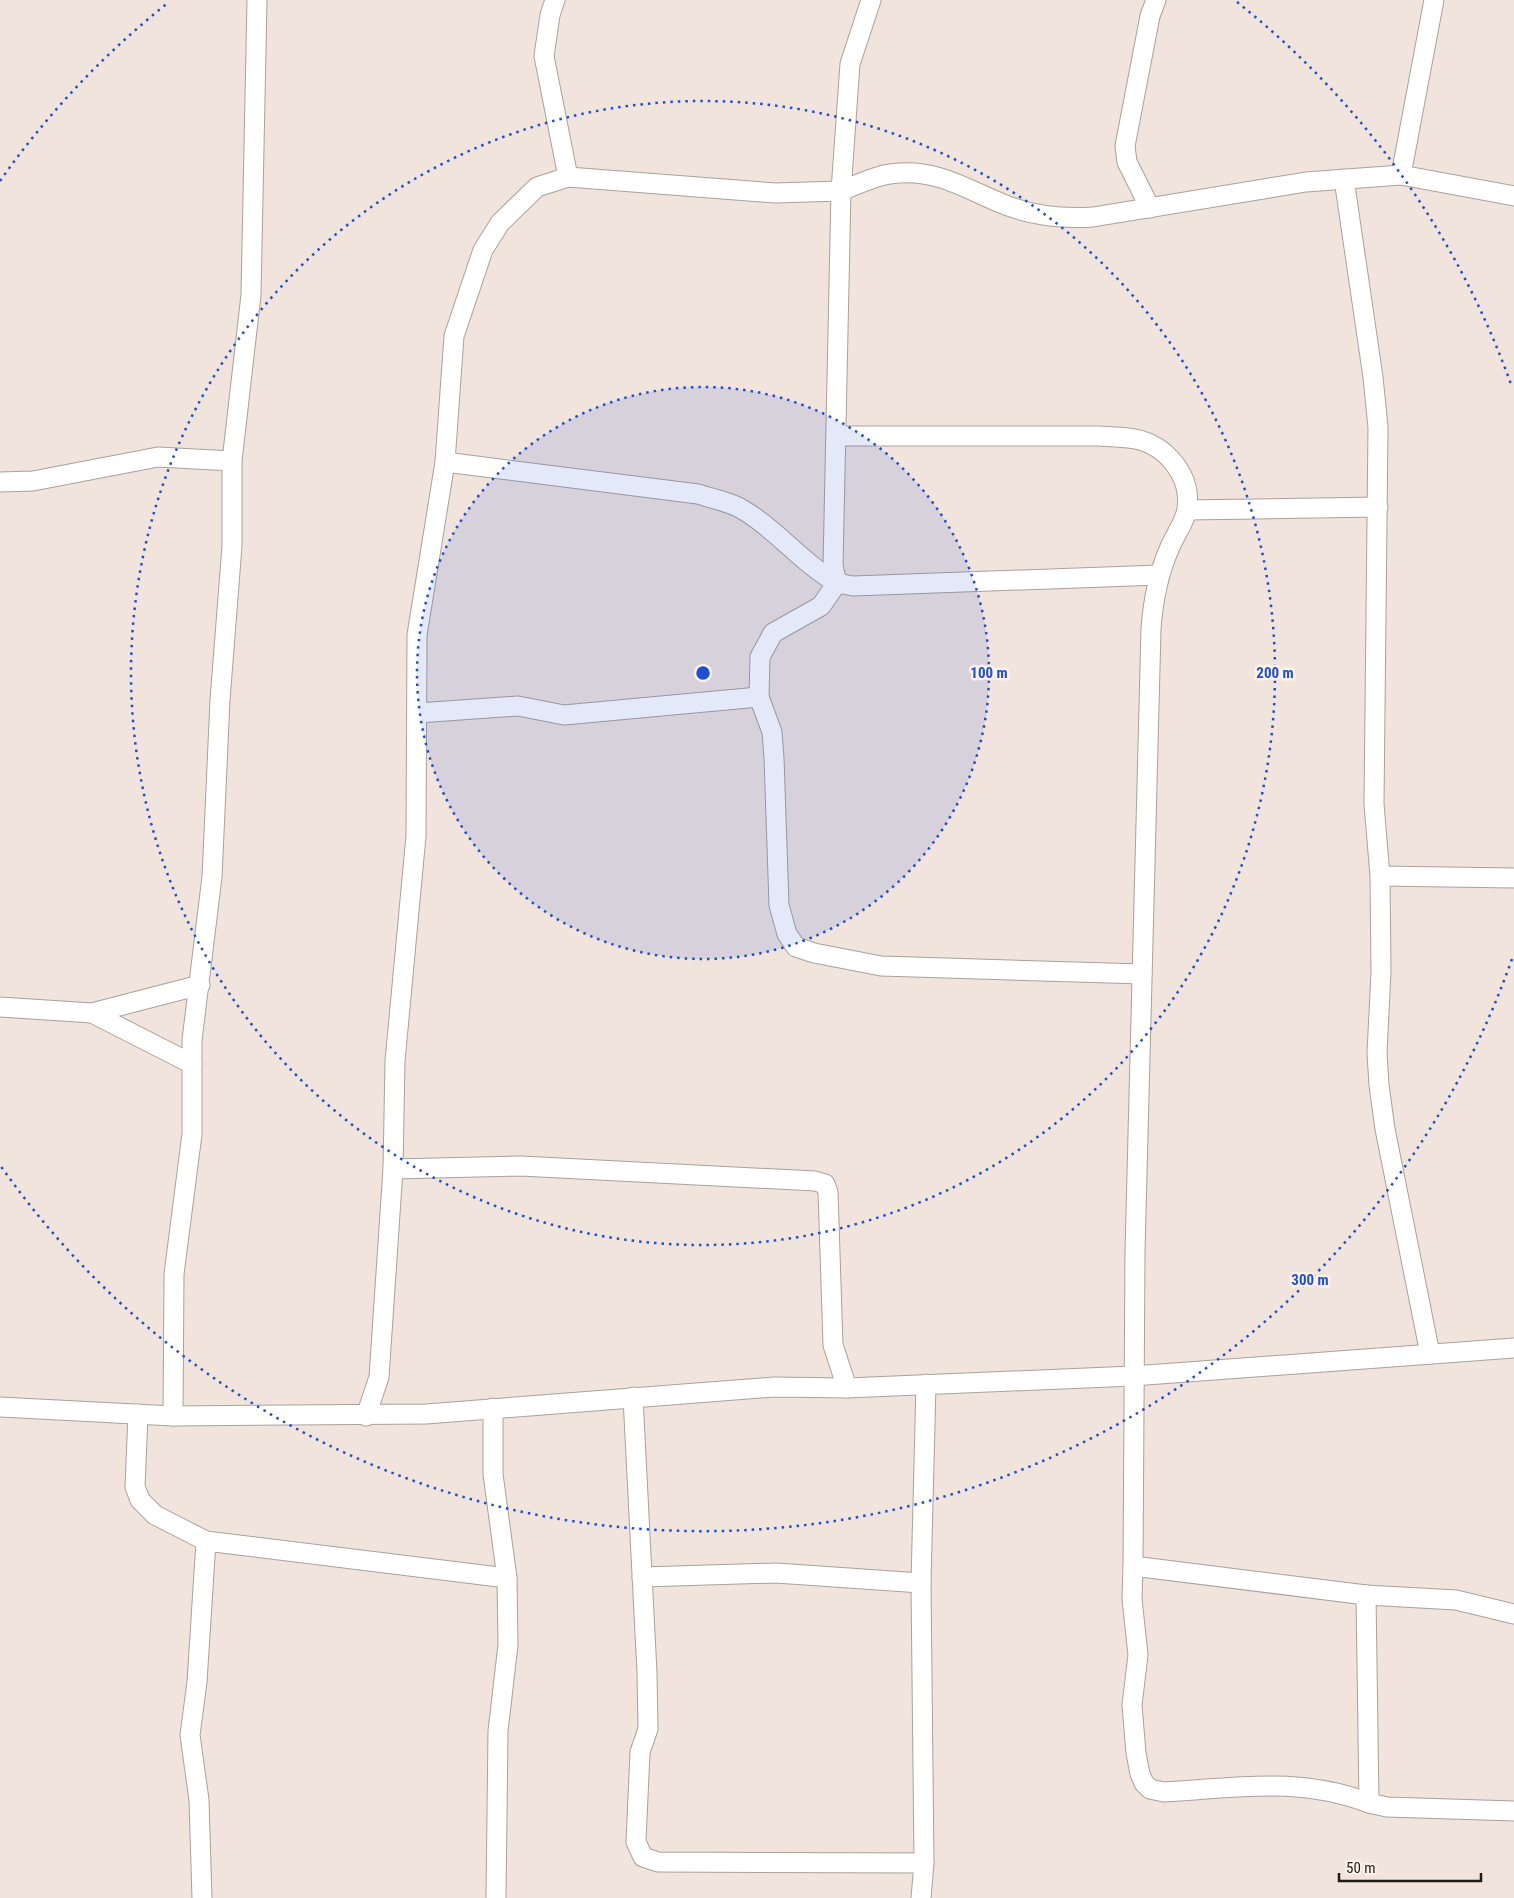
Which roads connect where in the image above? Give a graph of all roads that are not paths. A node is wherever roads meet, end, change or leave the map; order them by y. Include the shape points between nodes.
1 (256, 0) edge
2 (555, 0) edge
3 (871, 0) edge
4 (1156, 0) edge
5 (1434, 0) edge
6 (1401, 175) junction
7 (568, 177) junction
8 (1344, 179) junction
9 (841, 191) junction
10 (1514, 196) edge
11 (1150, 208) junction
12 (836, 436) junction
13 (232, 461) junction
14 (444, 462) junction
15 (0, 482) edge
16 (1378, 508) junction
17 (1187, 510) junction
18 (1159, 575) junction
19 (836, 583) junction
20 (759, 697) junction
21 (418, 713) junction
22 (1380, 876) junction
23 (1514, 878) edge
24 (1142, 974) junction
25 (200, 985) junction
26 (0, 1007) edge
27 (92, 1013) junction
28 (192, 1064) junction
29 (393, 1169) junction
30 (1514, 1348) edge
31 (1430, 1354) junction
32 (1133, 1376) junction
33 (926, 1384) junction
34 (847, 1388) junction
35 (633, 1397) junction
36 (0, 1407) edge
37 (493, 1408) junction
38 (138, 1414) junction
39 (173, 1416) junction
40 (366, 1416) junction
41 (206, 1541) junction
42 (1133, 1566) junction
43 (642, 1577) junction
44 (507, 1578) junction
45 (921, 1583) junction
46 (1366, 1594) junction
47 (1514, 1614) edge
48 (1369, 1803) junction
49 (1514, 1811) edge
50 (924, 1864) junction
51 (202, 1898) edge
52 (496, 1898) edge
53 (921, 1898) edge

1 - 13 street via 251,295
2 - 7 street via 544,56
3 - 9 street via 850,64
4 - 11 street via 1150,16 1126,146 1127,162
5 - 6 street
6 - 8 street
6 - 10 street
7 - 9 street via 775,193
7 - 14 street via 537,187 500,223 483,250 454,336
8 - 11 street via 1306,182
8 - 16 street via 1373,377 1378,427
9 - 11 street via 873,178 899,173 930,174 957,182 1004,205 1043,216 1065,219 1093,217
9 - 12 street
12 - 17 street via 1100,436 1135,439 1156,446 1179,469 1187,486
12 - 19 street via 833,566
13 - 15 street via 158,457 33,481
13 - 25 street via 232,546 220,700 212,877
14 - 19 street via 698,494 724,502 745,510 806,563
14 - 21 street via 417,635
16 - 17 street
16 - 22 street via 1374,804
17 - 18 street
18 - 19 street via 853,586
18 - 24 street via 1151,629
19 - 20 street via 821,606 773,632 760,657
20 - 21 street via 564,715 518,706
20 - 24 street via 772,732 779,905 787,934 796,947 881,966
21 - 29 street via 416,836 395,1061
22 - 23 street
22 - 31 street via 1379,1085
24 - 32 street
25 - 27 street
25 - 28 street
26 - 27 street
27 - 28 street
28 - 39 street via 192,1134 174,1274
29 - 34 street via 522,1166 825,1184 828,1192 832,1345
29 - 40 street via 379,1378
30 - 31 street
31 - 32 street
32 - 33 street
32 - 42 street
33 - 34 street
33 - 45 street
34 - 35 street via 774,1387
35 - 37 street
35 - 43 street
36 - 38 street
37 - 40 street
37 - 44 street via 494,1474
38 - 39 street
38 - 41 street via 135,1487 140,1500 154,1515
39 - 40 street
41 - 44 street
41 - 51 street via 197,1682 190,1735 200,1800
42 - 46 street
42 - 48 street via 1138,1655 1132,1705 1136,1753 1144,1783 1150,1789 1164,1792 1294,1785 1339,1792
43 - 45 street via 776,1573
43 - 50 street via 648,1729 640,1752 636,1842 643,1857 658,1862
44 - 52 street via 508,1645 498,1731
45 - 50 street
46 - 47 street via 1456,1600
46 - 48 street
48 - 49 street via 1387,1807
50 - 53 street

